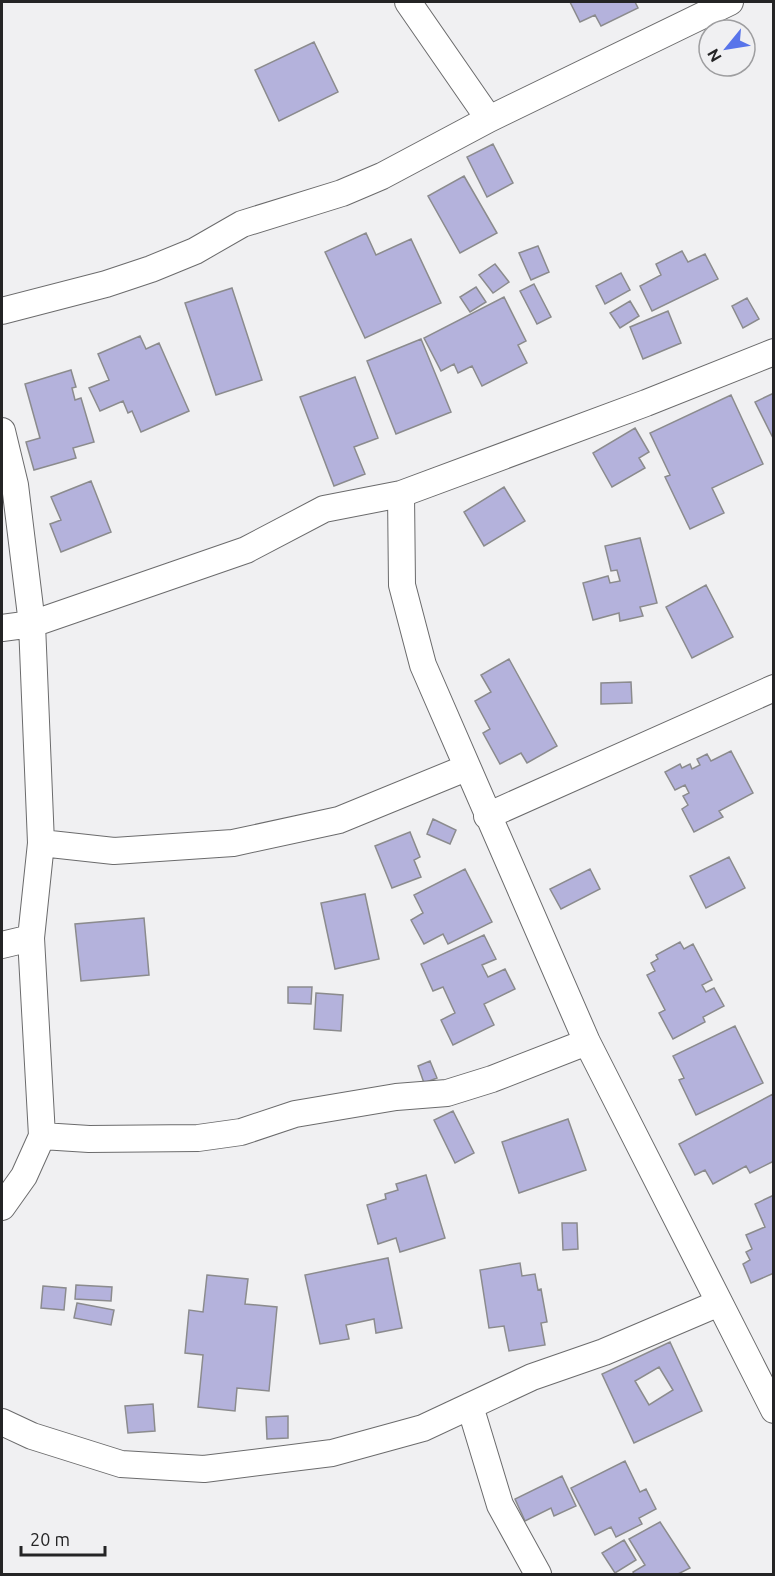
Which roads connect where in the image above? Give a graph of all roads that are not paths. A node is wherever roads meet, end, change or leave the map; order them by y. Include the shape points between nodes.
1 (408, 2) edge
2 (730, 2) edge
3 (489, 119) junction
4 (2, 311) edge
5 (774, 352) edge
6 (2, 431) edge
7 (401, 494) junction
8 (32, 624) junction
9 (2, 628) edge
10 (773, 689) edge
11 (466, 768) junction
12 (487, 816) junction
13 (41, 843) junction
14 (31, 938) junction
15 (2, 945) edge
16 (587, 1042) junction
17 (42, 1136) junction
18 (2, 1208) edge
19 (719, 1303) junction
20 (470, 1406) junction
21 (774, 1410) edge
22 (2, 1422) edge
23 (538, 1575) edge

1 - 3 street
2 - 3 street
3 - 4 street via 382,176 342,193 242,224 195,251 151,269
5 - 7 street
6 - 8 street via 15,485
7 - 8 street via 324,509 246,550
7 - 11 street via 402,585 423,665
8 - 9 street
8 - 13 street
10 - 12 street
11 - 12 street
11 - 13 street via 339,820 233,843 114,851
12 - 16 street
13 - 14 street
14 - 15 street
14 - 17 street
16 - 17 street via 447,1093 316,1109 241,1132 198,1138
16 - 19 street
17 - 18 street via 24,1176
19 - 20 street via 604,1352 532,1377
19 - 21 street
20 - 22 street via 423,1428 332,1453 204,1469 121,1464 32,1436
20 - 23 street via 500,1505

